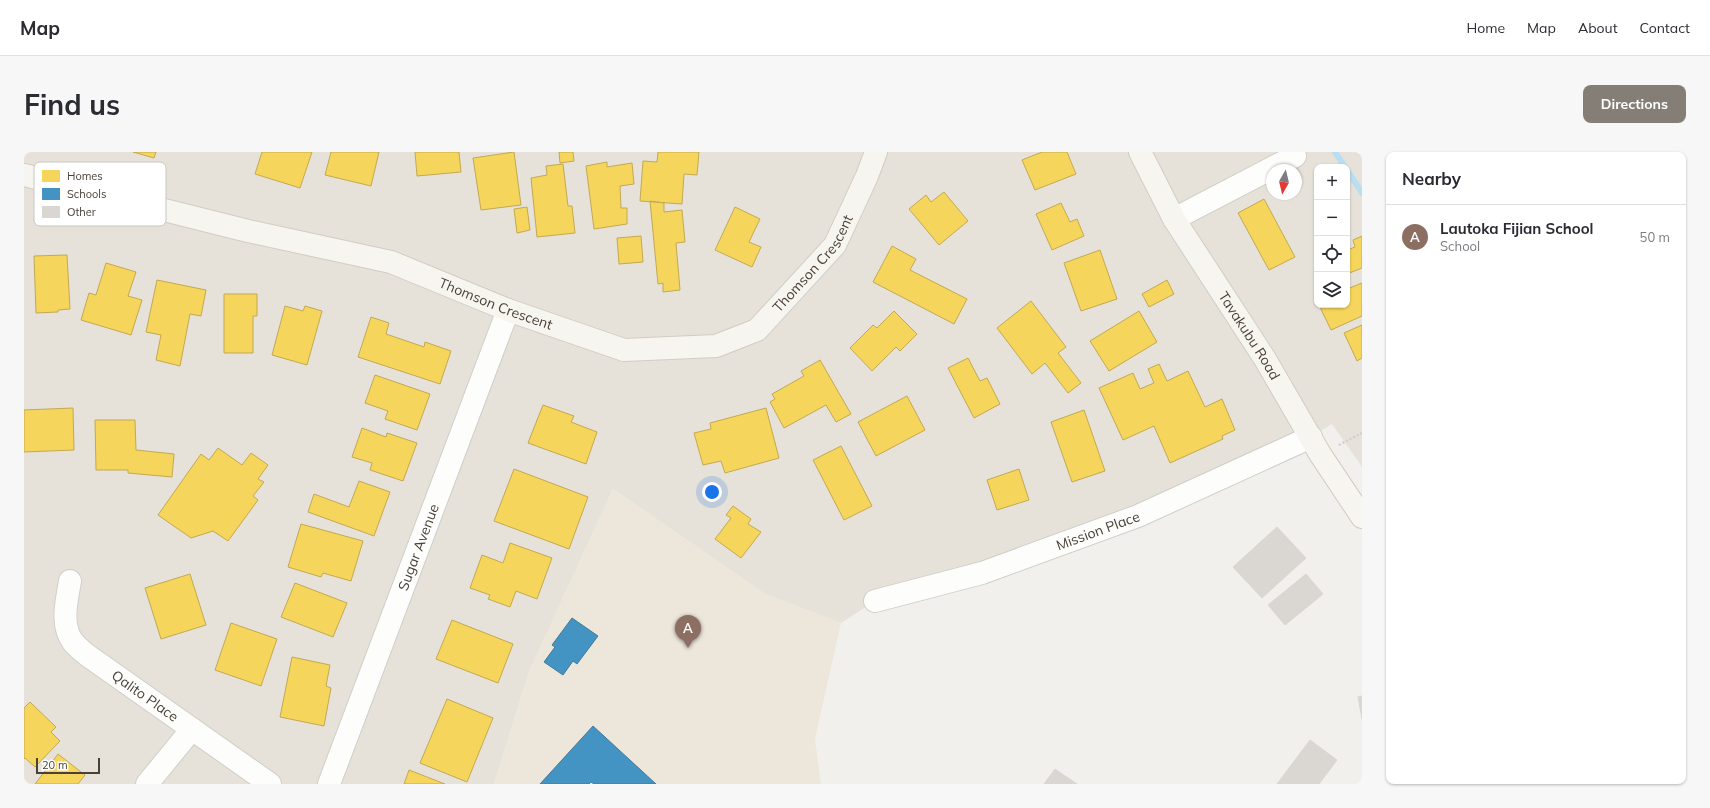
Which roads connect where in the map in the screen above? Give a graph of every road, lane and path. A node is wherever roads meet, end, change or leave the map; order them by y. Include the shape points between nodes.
1 (876, 152) edge
2 (1140, 152) edge
3 (1295, 156) dead end
4 (24, 175) edge
5 (34, 178) edge
6 (166, 210) edge
7 (1174, 219) junction
8 (508, 310) junction
9 (1311, 437) junction
10 (1362, 517) edge
11 (70, 581) dead end
12 (875, 601) dead end
13 (192, 729) junction
14 (147, 784) edge
15 (270, 784) edge
16 (329, 784) edge

1 - 8 main road, Thomson Crescent via 835,245 757,330 716,346 624,350
2 - 7 main road, Tavakubu Road
3 - 7 street
4 - 5 main road, Thomson Crescent
6 - 8 main road, Thomson Crescent via 391,262
7 - 9 main road, Tavakubu Road via 1265,359
8 - 16 street, Sugar Avenue
9 - 10 main road, Tavakubu Road
9 - 12 street, Mission Place via 1138,516 982,573
11 - 13 street, Qalito Place via 65,613 72,642
13 - 14 street
13 - 15 street, Qalito Place

